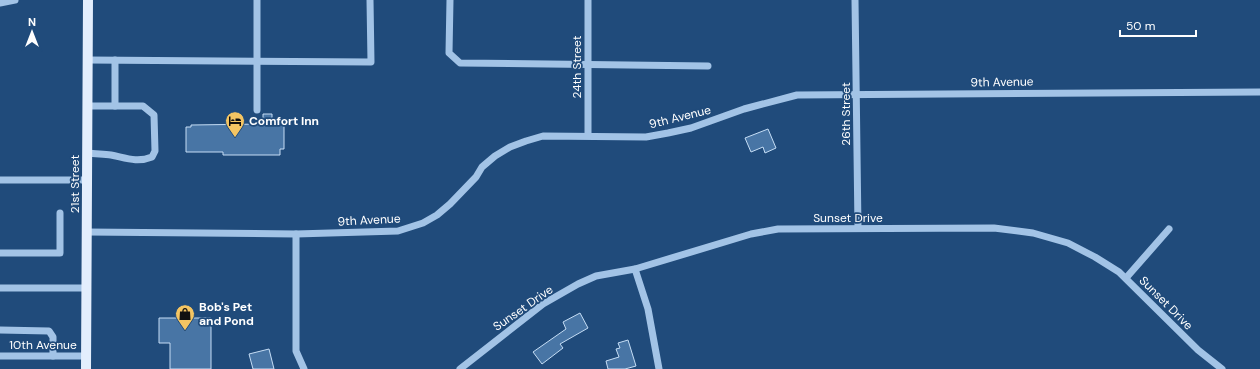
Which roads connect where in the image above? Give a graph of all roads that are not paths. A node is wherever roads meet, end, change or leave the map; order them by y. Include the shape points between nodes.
1 (15, 0) edge
2 (88, 0) edge
3 (257, 0) edge
4 (370, 0) edge
5 (450, 0) edge
6 (588, 0) edge
7 (855, 0) edge
8 (0, 3) edge
9 (88, 60) junction
10 (115, 60) junction
11 (257, 61) junction
12 (589, 63) junction
13 (708, 66) dead end
14 (1260, 92) edge
15 (857, 95) junction
16 (88, 106) junction
17 (115, 106) junction
18 (257, 110) dead end
19 (588, 135) junction
20 (88, 153) junction
21 (0, 180) edge
22 (88, 180) junction
23 (60, 213) dead end
24 (858, 228) junction
25 (1169, 229) dead end
26 (88, 232) junction
27 (296, 234) junction
28 (0, 253) edge
29 (635, 269) junction
30 (1126, 278) junction
31 (0, 288) edge
32 (87, 288) junction
33 (0, 330) edge
34 (0, 356) edge
35 (53, 356) junction
36 (86, 356) junction
37 (86, 369) edge
38 (304, 369) edge
39 (460, 369) edge
40 (660, 369) edge
41 (1222, 369) edge

1 - 8 street
2 - 9 main road, 21st Street
3 - 11 street
4 - 11 street via 371,62
5 - 12 street via 450,53 460,63
6 - 12 street, 24th Street
7 - 15 street, 26th Street
9 - 10 street
9 - 16 main road, 21st Street
10 - 11 street
10 - 17 street
11 - 18 street
12 - 13 street
12 - 19 street, 24th Street
14 - 15 street, 9th Avenue
15 - 19 street, 9th Avenue via 797,95 744,109 691,128 646,137
15 - 24 street, 26th Street
16 - 17 street
16 - 20 main road, 21st Street
17 - 20 street via 143,106 154,115 155,151 152,157 144,160 126,160
19 - 27 street, 9th Avenue via 543,136 510,147 482,167 437,215 415,226 398,231
20 - 22 main road, 21st Street
21 - 22 street
22 - 26 main road, 21st Street
23 - 28 street via 60,253
24 - 29 street, Sunset Drive via 778,229 751,234
24 - 30 street, Sunset Drive via 994,228 1033,233 1068,243
25 - 30 street
26 - 27 street, 9th Avenue
26 - 32 main road, 21st Street
27 - 38 street via 296,351
29 - 39 street, Sunset Drive via 596,276 578,284 543,304
29 - 40 street via 648,309
30 - 41 street, Sunset Drive via 1198,350
31 - 32 street
32 - 36 main road, 21st Street
33 - 35 street via 49,331 53,337
34 - 35 street, 10th Avenue
35 - 36 street, 10th Avenue
36 - 37 main road, 21st Street

